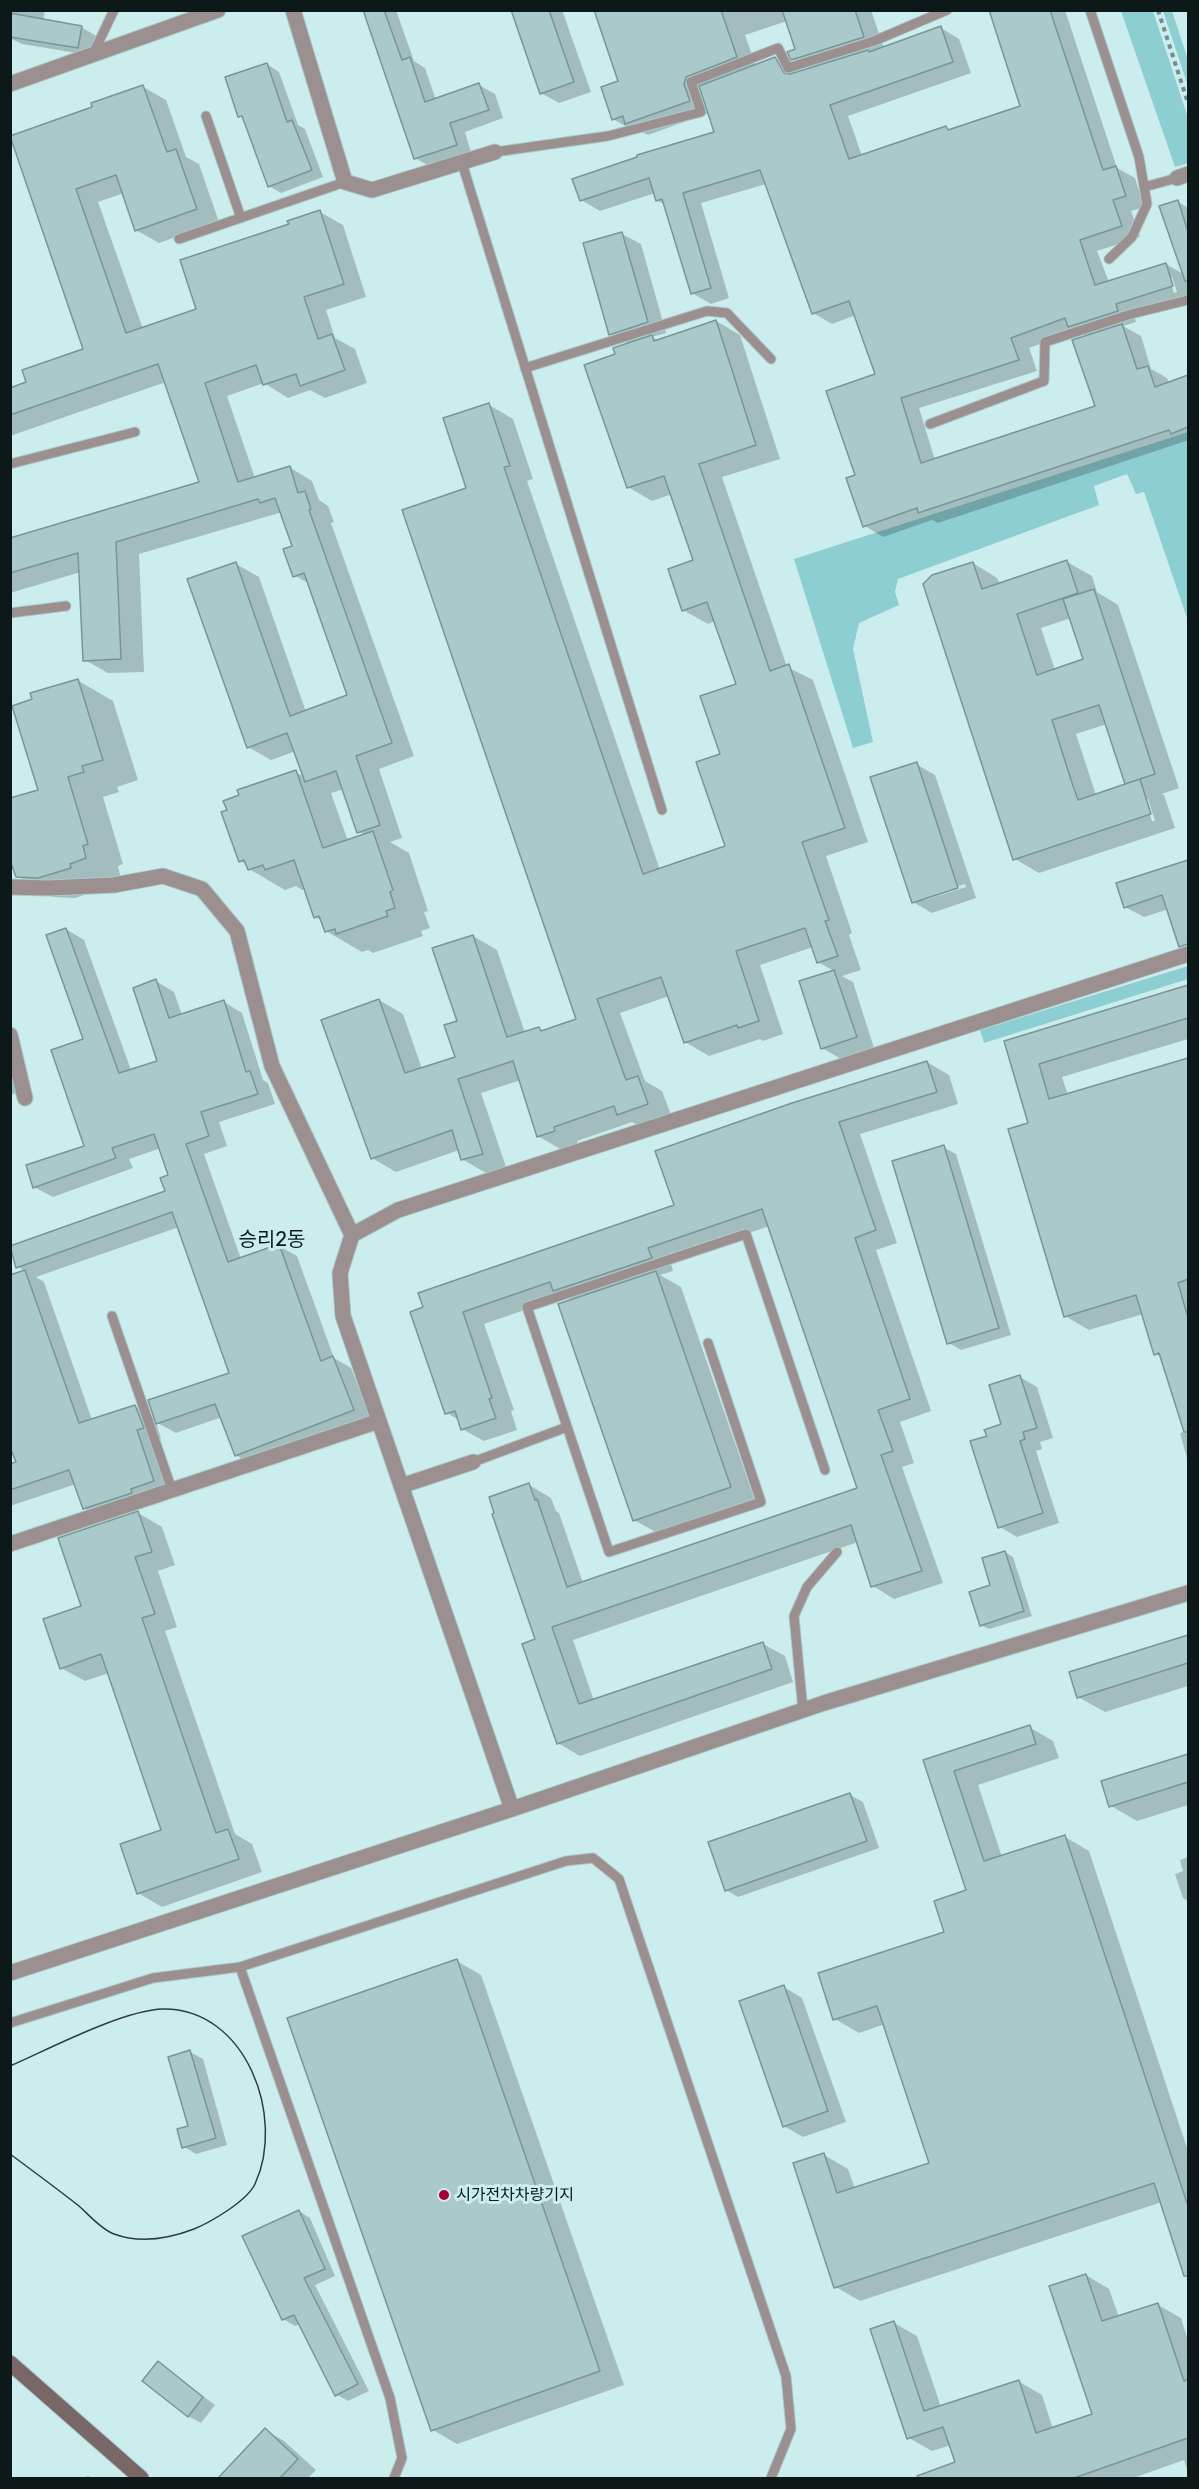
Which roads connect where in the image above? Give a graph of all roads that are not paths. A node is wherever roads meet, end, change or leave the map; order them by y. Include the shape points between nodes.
1 (114, 10) edge
2 (218, 10) edge
3 (292, 10) edge
4 (947, 10) edge
5 (1090, 10) edge
6 (92, 56) junction
7 (10, 84) edge
8 (206, 116) dead end
9 (495, 152) joint
10 (462, 163) junction
11 (1183, 176) edge
12 (345, 182) junction
13 (1144, 187) junction
14 (241, 218) junction
15 (179, 240) dead end
16 (1109, 260) dead end
17 (1188, 300) edge
18 (771, 359) dead end
19 (525, 368) junction
20 (930, 424) dead end
21 (135, 432) dead end
22 (10, 464) edge
23 (66, 606) dead end
24 (10, 613) edge
25 (662, 810) dead end
26 (10, 887) edge
27 (1188, 954) edge
28 (10, 1035) edge
29 (26, 1098) dead end
30 (352, 1235) junction
31 (112, 1316) dead end
32 (708, 1342) dead end
33 (378, 1422) junction
34 (567, 1426) junction
35 (473, 1462) joint
36 (825, 1470) dead end
37 (401, 1486) junction
38 (172, 1491) junction
39 (10, 1544) edge
40 (837, 1552) dead end
41 (1188, 1593) edge
42 (803, 1711) junction
43 (512, 1809) junction
44 (240, 1967) junction
45 (10, 1973) edge
46 (10, 2023) edge
47 (10, 2363) edge
48 (141, 2478) edge
49 (394, 2478) edge
50 (771, 2478) edge

1 - 6 lane
2 - 6 street
3 - 12 street
4 - 9 lane via 874,41 788,68 778,48 691,82 701,112 608,136
5 - 13 lane via 1139,157
6 - 7 street
8 - 14 lane
9 - 10 street
10 - 12 street via 372,190
10 - 19 lane
11 - 13 lane
12 - 14 lane
13 - 16 lane via 1147,204 1132,237
14 - 15 lane
17 - 20 lane via 1045,342 1044,381
18 - 19 lane via 727,313 707,311
19 - 25 lane
21 - 22 lane
23 - 24 lane
26 - 30 street via 114,885 164,876 202,889 237,931 272,1066
27 - 30 street via 398,1210
28 - 29 street
30 - 33 street via 340,1273 344,1316
31 - 38 lane
32 - 34 lane via 761,1502 609,1552
33 - 37 street
33 - 38 street
34 - 35 lane
34 - 36 lane via 527,1307 746,1234
35 - 37 street
37 - 43 street
38 - 39 street
40 - 42 lane via 807,1587 794,1616
41 - 42 street
42 - 43 street
43 - 45 street
44 - 46 lane via 153,1978
44 - 49 lane via 390,2398 402,2458
44 - 50 lane via 566,1861 593,1858 619,1879 786,2376 791,2429
47 - 48 main road

